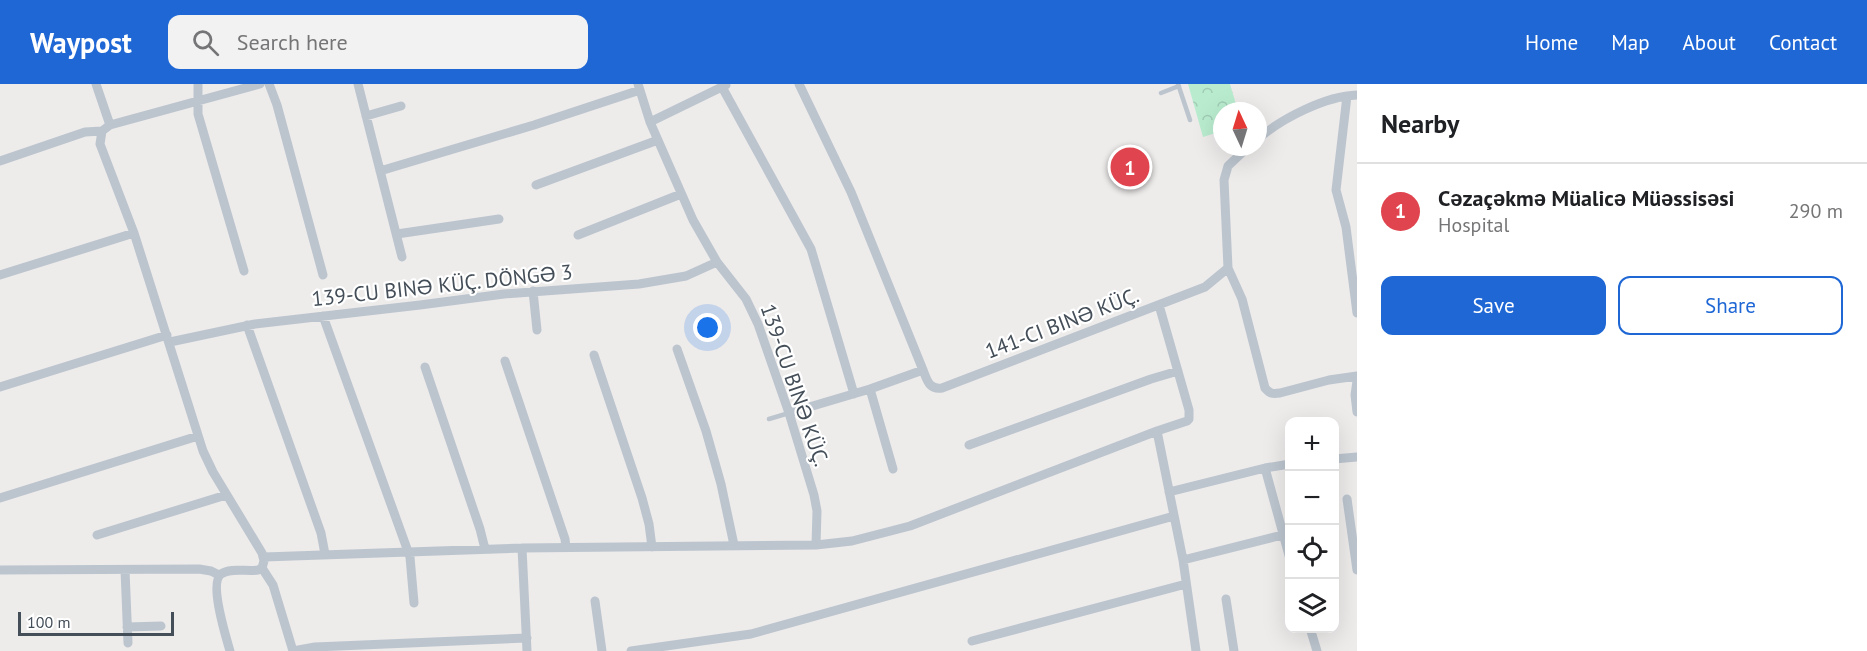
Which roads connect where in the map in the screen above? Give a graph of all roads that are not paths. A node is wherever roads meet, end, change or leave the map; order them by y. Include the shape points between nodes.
1 (96, 84) edge
2 (198, 84) edge
3 (260, 84) edge
4 (269, 84) edge
5 (358, 84) edge
6 (799, 84) edge
7 (725, 85) edge
8 (1179, 85) edge
9 (639, 87) edge
10 (1161, 93) dead end
11 (1357, 95) edge
12 (1347, 96) junction
13 (198, 100) junction
14 (401, 106) dead end
15 (366, 116) junction
16 (1190, 120) dead end
17 (650, 122) junction
18 (110, 125) junction
19 (102, 131) junction
20 (1267, 131) edge
21 (658, 140) junction
22 (1239, 156) edge
23 (0, 161) edge
24 (380, 171) junction
25 (536, 185) dead end
26 (681, 194) junction
27 (499, 219) dead end
28 (134, 232) junction
29 (397, 234) junction
30 (578, 235) dead end
31 (402, 257) dead end
32 (717, 262) junction
33 (1228, 268) junction
34 (243, 271) dead end
35 (0, 275) edge
36 (323, 275) dead end
37 (533, 291) junction
38 (1159, 305) junction
39 (1357, 313) edge
40 (323, 316) junction
41 (247, 325) junction
42 (537, 330) dead end
43 (169, 338) junction
44 (677, 349) dead end
45 (594, 355) dead end
46 (505, 361) dead end
47 (425, 367) dead end
48 (923, 370) junction
49 (1179, 371) junction
50 (1357, 376) edge
51 (1357, 381) edge
52 (0, 387) edge
53 (870, 389) junction
54 (854, 394) junction
55 (1357, 412) edge
56 (789, 413) junction
57 (768, 419) dead end
58 (1157, 431) junction
59 (198, 436) junction
60 (969, 445) dead end
61 (1357, 457) edge
62 (1339, 459) edge
63 (1285, 465) edge
64 (1265, 468) junction
65 (893, 469) dead end
66 (1169, 492) junction
67 (226, 495) junction
68 (0, 498) edge
69 (1347, 499) dead end
70 (1174, 516) junction
71 (97, 535) dead end
72 (1282, 535) junction
73 (1285, 544) edge
74 (734, 545) junction
75 (816, 545) junction
76 (652, 547) junction
77 (522, 548) junction
78 (566, 548) junction
79 (485, 549) junction
80 (408, 551) junction
81 (325, 554) junction
82 (264, 557) junction
83 (1183, 560) junction
84 (262, 568) junction
85 (0, 570) edge
86 (125, 570) junction
87 (1357, 570) edge
88 (219, 575) junction
89 (1186, 584) junction
90 (1226, 599) dead end
91 (595, 601) dead end
92 (414, 603) dead end
93 (161, 626) dead end
94 (127, 627) junction
95 (1312, 633) edge
96 (527, 638) junction
97 (972, 641) dead end
98 (128, 643) dead end
99 (434, 646) edge
100 (230, 651) edge
101 (293, 651) edge
102 (527, 651) edge
103 (602, 651) edge
104 (631, 651) edge
105 (1196, 651) edge
106 (1234, 651) edge
107 (1317, 651) edge

1 - 18 street
2 - 13 street
3 - 13 street
4 - 36 street
5 - 15 street
6 - 48 street via 851,192
7 - 17 street
7 - 54 street via 808,242
8 - 10 lane
8 - 16 lane
9 - 17 street, 139-CU BINƏ KÜÇ.
9 - 24 street via 534,125
11 - 12 street
12 - 20 street via 1326,101
12 - 39 street via 1336,189 1346,227
13 - 18 street
13 - 34 street via 198,114
14 - 15 street
15 - 24 street
17 - 21 street, 139-CU BINƏ KÜÇ.
18 - 19 street
19 - 23 street via 85,132
19 - 28 street via 100,144
21 - 25 street
21 - 26 street, 139-CU BINƏ KÜÇ.
22 - 33 street via 1228,166 1224,180
24 - 29 street
26 - 30 street
26 - 32 street, 139-CU BINƏ KÜÇ.
27 - 29 street
28 - 35 street
28 - 43 street
29 - 31 street
32 - 37 street, 139-CU BINƏ KÜÇ. DÖNGƏ 3 via 673,279
32 - 56 street, 139-CU BINƏ KÜÇ. via 753,312
33 - 38 street, 141-CI BINƏ KÜÇ. via 1204,287
33 - 50 street via 1242,299 1268,392 1280,393
37 - 40 street, 139-CU BINƏ KÜÇ. DÖNGƏ 3
37 - 42 street
38 - 48 street, 141-CI BINƏ KÜÇ. via 942,388 929,385
38 - 49 street
40 - 41 street, 139-CU BINƏ KÜÇ. DÖNGƏ 3
40 - 80 street
41 - 43 street, 139-CU BINƏ KÜÇ. DÖNGƏ 3
41 - 81 street via 321,532
43 - 52 street, 139-CU BINƏ KÜÇ. DÖNGƏ 3
43 - 59 street
44 - 74 street via 706,431
45 - 76 street via 642,498
46 - 78 street
47 - 79 street
48 - 53 street
49 - 58 street via 1189,419
49 - 60 street
51 - 55 street
53 - 54 street
53 - 65 street
54 - 56 street
56 - 57 lane
56 - 75 street, 139-CU BINƏ KÜÇ. via 814,495
58 - 66 street
58 - 75 street via 910,526 852,541
59 - 67 street
59 - 68 street
61 - 62 street
63 - 64 street
64 - 66 street
64 - 72 street
66 - 70 street
67 - 71 street
67 - 82 street
69 - 87 street
70 - 83 street
70 - 104 street via 751,634
72 - 73 street
72 - 83 street
74 - 75 street
74 - 76 street
76 - 78 street
77 - 78 street
77 - 79 street
77 - 96 street
79 - 80 street
80 - 81 street
80 - 92 street
81 - 82 street
82 - 84 street
83 - 89 street
84 - 88 street
84 - 101 street via 273,585
85 - 86 street
86 - 88 street via 199,569
86 - 94 street
88 - 100 street via 218,601
89 - 97 street
89 - 105 street
90 - 106 street
91 - 103 street
93 - 94 street
94 - 98 street
95 - 107 street
96 - 99 street
96 - 102 street
99 - 101 street via 315,647

